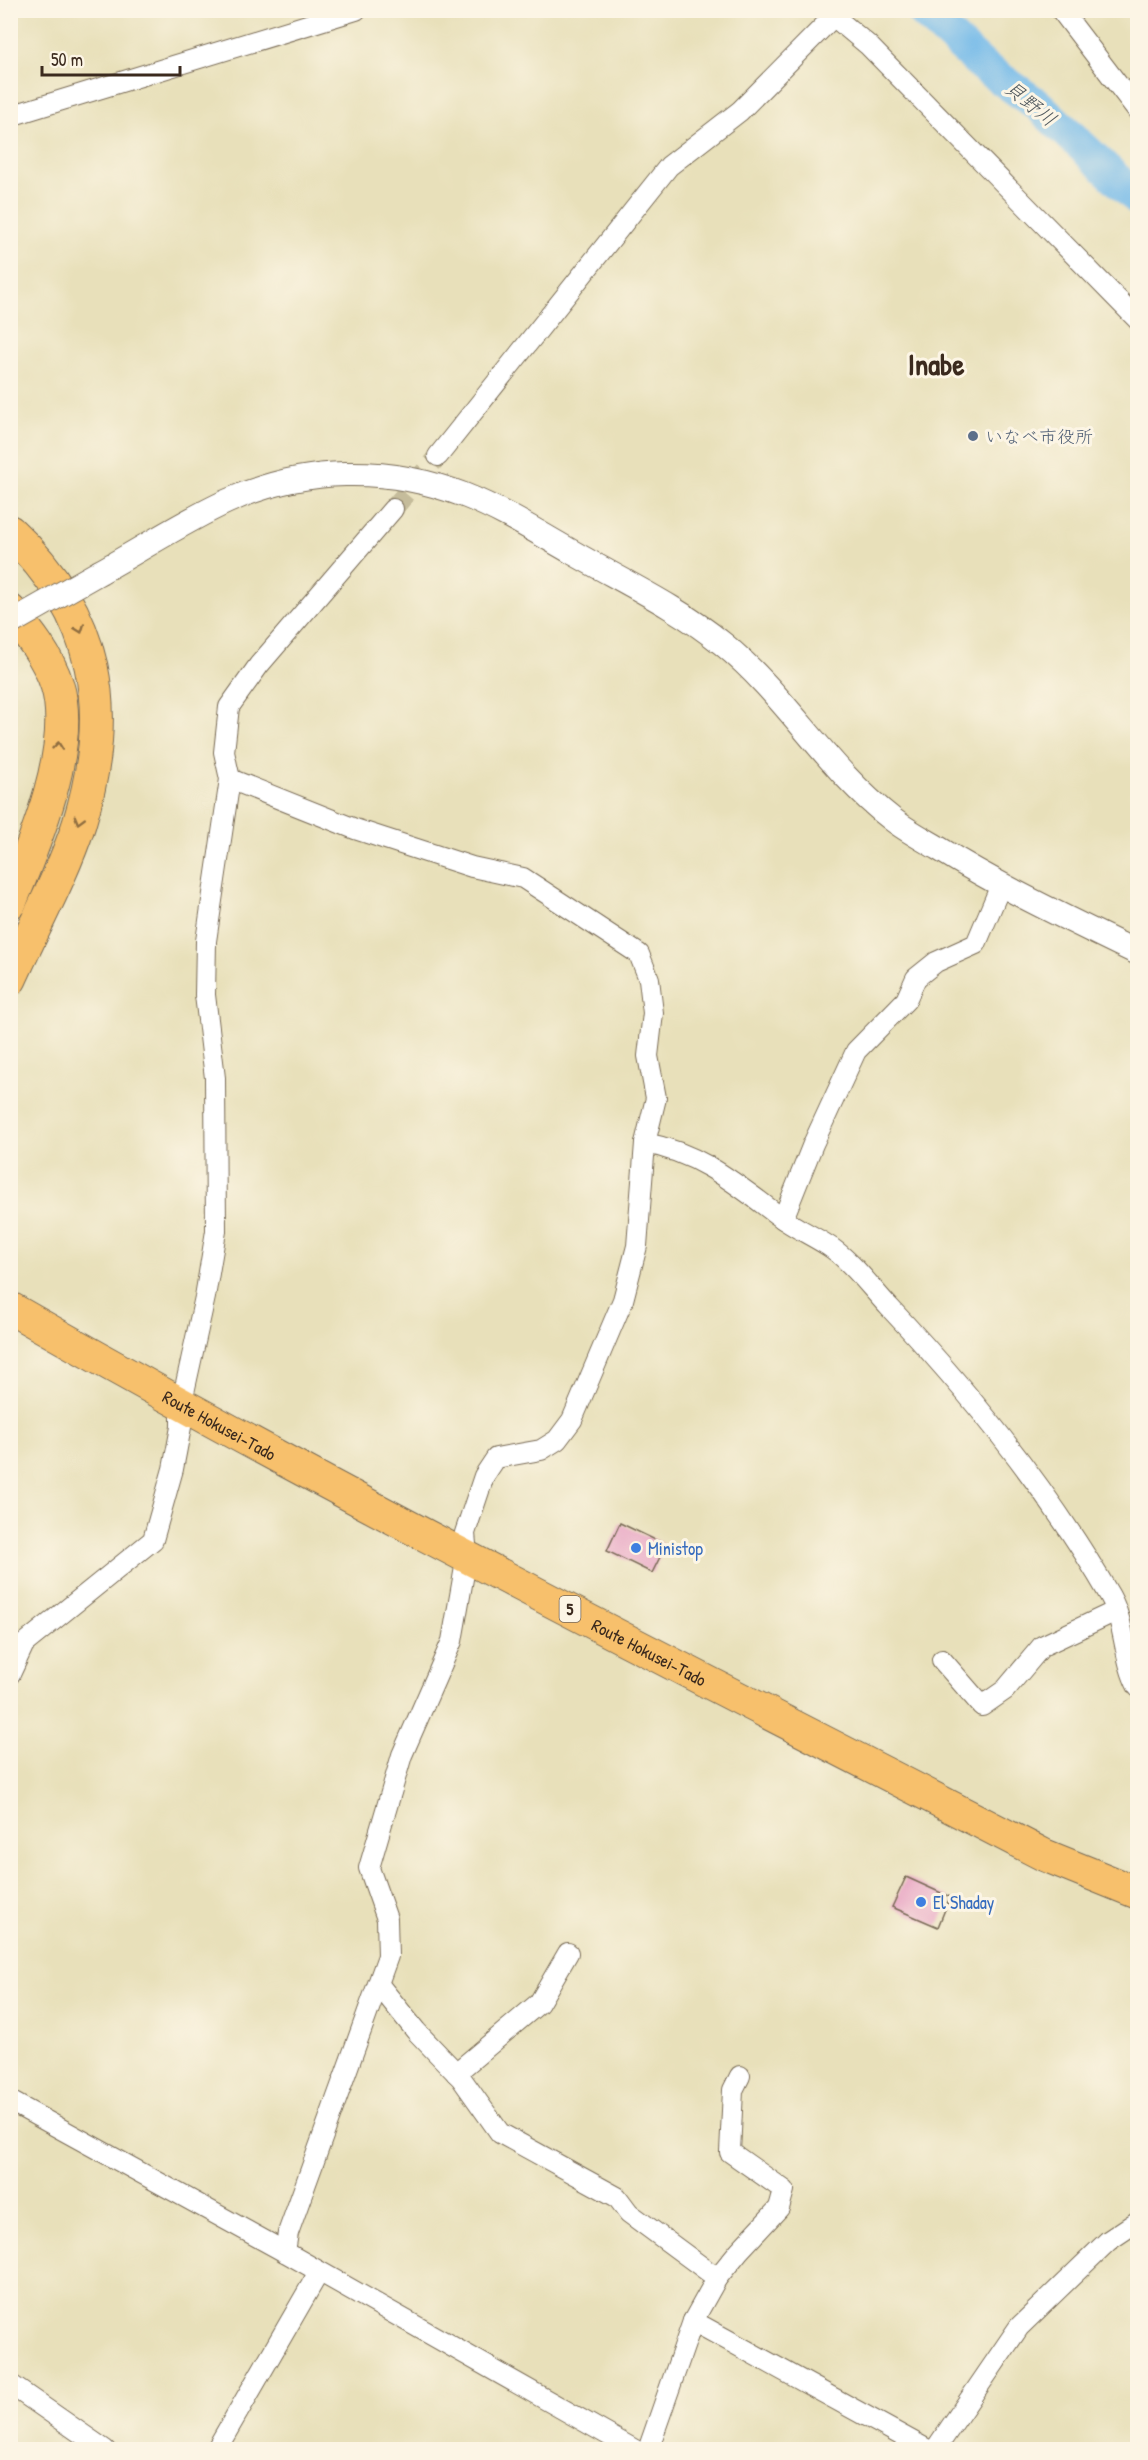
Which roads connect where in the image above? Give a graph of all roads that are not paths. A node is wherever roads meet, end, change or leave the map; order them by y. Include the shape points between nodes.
1 (356, 10) edge
2 (1061, 10) edge
3 (830, 14) edge
4 (1135, 102) edge
5 (10, 116) edge
6 (1137, 320) edge
7 (438, 456) tunnel mouth
8 (393, 509) tunnel mouth
9 (10, 532) edge
10 (10, 612) edge
11 (10, 623) edge
12 (231, 779) junction
13 (1001, 885) junction
14 (10, 902) edge
15 (1137, 954) edge
16 (10, 979) edge
17 (645, 1143) junction
18 (783, 1220) junction
19 (10, 1308) edge
20 (181, 1406) junction
21 (467, 1556) junction
22 (1116, 1611) junction
23 (942, 1660) dead end
24 (10, 1674) edge
25 (1137, 1687) edge
26 (1137, 1893) edge
27 (568, 1953) dead end
28 (379, 1985) junction
29 (456, 2073) junction
30 (740, 2076) dead end
31 (10, 2101) edge
32 (1137, 2221) edge
33 (285, 2252) junction
34 (319, 2272) junction
35 (717, 2278) junction
36 (693, 2321) junction
37 (10, 2384) edge
38 (105, 2450) edge
39 (216, 2450) edge
40 (635, 2450) edge
41 (648, 2450) edge
42 (927, 2450) edge
43 (935, 2450) edge

1 - 5 street
2 - 4 street
3 - 6 street via 868,45
3 - 7 street via 740,111 669,166
8 - 12 street via 259,665 229,707 224,752
9 -> 16 highway via 51,575 73,609 88,652 98,731 78,825
14 -> 10 highway via 40,826 56,767 61,719 57,685 35,641
11 - 13 street, bridge via 226,502 271,484 323,473 373,474 426,482 503,513 723,643 762,681 837,769 892,819
12 - 17 street via 354,829 472,867 523,878 639,954 649,979 653,1013 648,1056 656,1098
12 - 20 street via 206,941 205,995 215,1078 216,1231 206,1297
13 - 15 street
13 - 18 street via 976,944 936,962 916,978 906,1000 856,1051
17 - 18 street via 713,1167
17 - 21 street via 637,1246 626,1289 572,1420 557,1440 541,1450 496,1458 484,1476 465,1533
18 - 22 street via 835,1250 933,1354 1065,1525
19 - 20 main road, Route Hokusei-Tado / 5
20 - 21 main road, Route Hokusei-Tado / 5
20 - 24 street via 182,1427 153,1540 24,1644
21 - 26 main road, Route Hokusei-Tado / 5 via 1044,1855
21 - 28 street via 452,1641 402,1755 369,1868 387,1919 388,1956
22 - 23 street via 1042,1646 1005,1690 982,1706
22 - 25 street
27 - 29 street via 539,2003
28 - 29 street
28 - 33 street via 288,2233
29 - 35 street via 500,2133 617,2197 628,2213
30 - 35 street via 733,2090 730,2152 784,2190 779,2208
31 - 33 street
32 - 43 street via 1108,2241 1019,2327
33 - 34 street
34 - 39 street
34 - 40 street
35 - 36 street
36 - 41 street
36 - 42 street
37 - 38 street

